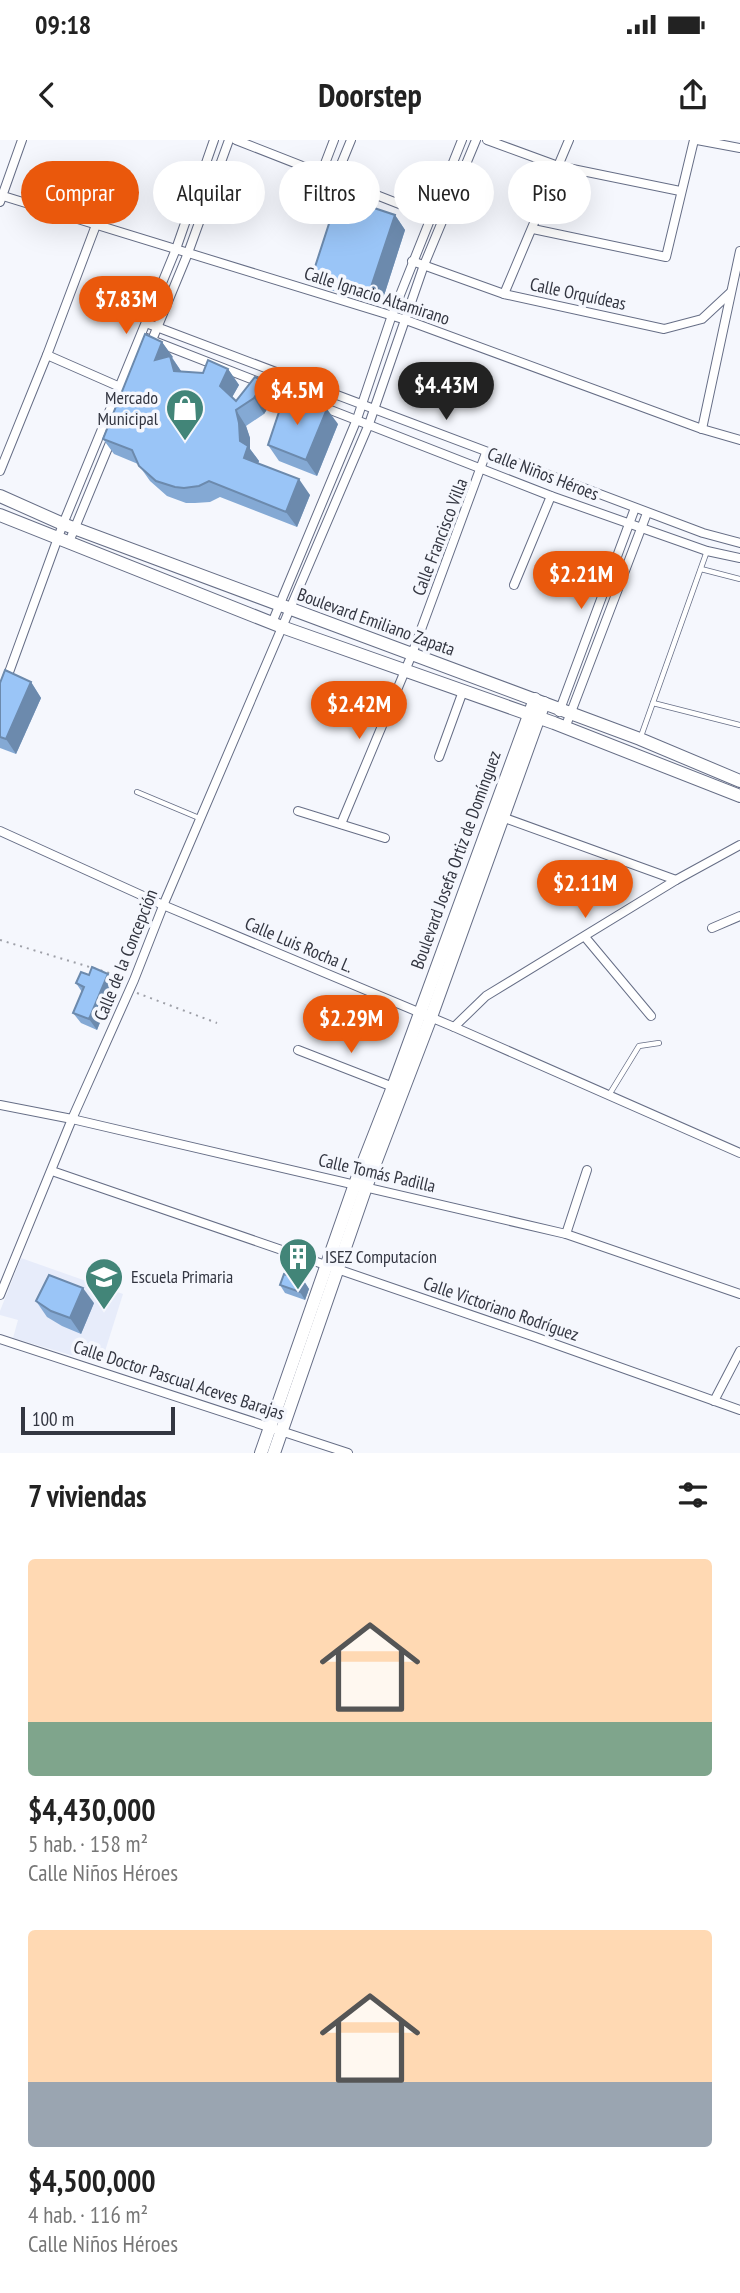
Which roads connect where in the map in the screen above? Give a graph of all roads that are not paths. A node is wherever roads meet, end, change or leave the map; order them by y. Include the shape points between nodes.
1 (22, 140) edge
2 (214, 140) edge
3 (229, 140) edge
4 (236, 140) edge
5 (334, 140) edge
6 (351, 140) edge
7 (462, 140) edge
8 (476, 140) edge
9 (487, 140) edge
10 (569, 140) edge
11 (695, 140) edge
12 (740, 148) edge
13 (288, 161) edge
14 (326, 161) edge
15 (342, 161) edge
16 (453, 161) edge
17 (544, 161) edge
18 (560, 161) edge
19 (591, 173) edge
20 (680, 191) junction
21 (1, 198) edge
22 (427, 224) edge
23 (535, 224) edge
24 (96, 225) junction
25 (533, 229) junction
26 (176, 249) junction
27 (740, 251) edge
28 (188, 253) junction
29 (412, 261) junction
30 (424, 265) junction
31 (730, 293) junction
32 (504, 294) junction
33 (391, 315) junction
34 (405, 320) junction
35 (146, 323) junction
36 (157, 327) junction
37 (141, 336) junction
38 (152, 340) junction
39 (147, 352) edge
40 (47, 355) junction
41 (120, 387) junction
42 (362, 404) junction
43 (375, 409) junction
44 (357, 419) junction
45 (369, 424) junction
46 (116, 428) edge
47 (702, 429) junction
48 (740, 440) edge
49 (486, 453) junction
50 (482, 468) junction
51 (0, 471) edge
52 (0, 496) edge
53 (551, 496) junction
54 (635, 508) junction
55 (647, 513) junction
56 (0, 515) edge
57 (629, 523) junction
58 (69, 526) junction
59 (641, 528) junction
60 (64, 540) junction
61 (740, 543) edge
62 (707, 551) junction
63 (740, 558) edge
64 (701, 569) junction
65 (740, 579) edge
66 (514, 585) dead end
67 (285, 607) junction
68 (277, 625) junction
69 (412, 654) junction
70 (404, 670) junction
71 (463, 691) junction
72 (0, 697) edge
73 (539, 701) junction
74 (653, 703) junction
75 (565, 711) junction
76 (534, 716) junction
77 (740, 725) edge
78 (560, 726) junction
79 (640, 739) junction
80 (439, 757) dead end
81 (740, 782) edge
82 (137, 792) dead end
83 (740, 796) edge
84 (298, 811) dead end
85 (502, 817) junction
86 (200, 818) junction
87 (341, 824) junction
88 (0, 831) edge
89 (385, 838) dead end
90 (740, 845) edge
91 (676, 880) junction
92 (163, 905) junction
93 (740, 916) edge
94 (712, 928) dead end
95 (585, 937) junction
96 (426, 1015) junction
97 (651, 1016) dead end
98 (454, 1027) junction
99 (659, 1043) dead end
100 (298, 1050) dead end
101 (393, 1087) junction
102 (608, 1096) junction
103 (0, 1105) edge
104 (72, 1119) junction
105 (740, 1153) edge
106 (587, 1170) dead end
107 (52, 1171) junction
108 (360, 1185) junction
109 (566, 1234) junction
110 (333, 1267) junction
111 (740, 1294) edge
112 (0, 1295) edge
113 (0, 1339) edge
114 (740, 1351) edge
115 (714, 1401) junction
116 (740, 1410) edge
117 (277, 1429) junction
118 (316, 1443) junction
119 (261, 1453) edge
120 (274, 1453) edge
121 (316, 1453) edge
122 (348, 1453) edge

1 - 21 street
2 - 26 street
3 - 28 street
4 - 13 street
5 - 14 street
6 - 15 street
7 - 16 street
8 - 30 street
9 - 17 street
10 - 18 street
11 - 12 street
11 - 20 street
19 - 20 street
20 - 25 street via 666,257
21 - 24 street, Calle Ignacio Altamirano
22 - 29 street
23 - 25 street
24 - 26 street, Calle Ignacio Altamirano
24 - 40 street
25 - 32 street
26 - 28 street, Calle Ignacio Altamirano
26 - 35 street
27 - 31 street
28 - 33 street, Calle Ignacio Altamirano
28 - 36 street
29 - 30 street, Calle Orquídeas
29 - 33 street
30 - 32 street, Calle Orquídeas
30 - 34 street
31 - 32 street, Calle Orquídeas via 702,319 664,329
31 - 47 street
33 - 34 street, Calle Ignacio Altamirano
33 - 42 street
34 - 43 street
34 - 47 street, Calle Ignacio Altamirano
35 - 36 street, Calle Niños Héroes
35 - 37 street
36 - 38 street
36 - 42 street, Calle Niños Héroes
37 - 38 street, Calle Niños Héroes
37 - 41 street
38 - 39 street
38 - 44 street, Calle Niños Héroes
40 - 41 street
40 - 51 street
41 - 58 street
42 - 43 street, Calle Niños Héroes
42 - 44 street
43 - 45 street
43 - 49 street, Calle Niños Héroes
44 - 45 street, Calle Niños Héroes
44 - 67 street
45 - 50 street, Calle Niños Héroes
45 - 67 street
46 - 58 street
47 - 48 street, Calle Ignacio Altamirano
49 - 50 street, Calle Francisco Villa
49 - 54 street, Calle Niños Héroes
50 - 53 street, Calle Niños Héroes
50 - 69 street, Calle Francisco Villa
52 - 58 street, Boulevard Emiliano Zapata
53 - 57 street, Calle Niños Héroes
53 - 66 street
54 - 55 street, Calle Niños Héroes
54 - 57 street
55 - 59 street
55 - 61 street, Calle Niños Héroes
56 - 60 street, Boulevard Emiliano Zapata
57 - 59 street, Calle Niños Héroes
57 - 75 street
58 - 60 street
58 - 67 street, Boulevard Emiliano Zapata
59 - 62 street, Calle Niños Héroes
59 - 75 street
60 - 68 street, Boulevard Emiliano Zapata
60 - 72 street
62 - 63 street, Calle Niños Héroes
62 - 64 lane
64 - 65 lane
64 - 74 lane
67 - 68 street, Calle de la Concepción
67 - 69 street, Boulevard Emiliano Zapata
68 - 70 street, Boulevard Emiliano Zapata
68 - 86 street, Calle de la Concepción
69 - 70 street, Calle Francisco Villa
69 - 73 street, Boulevard Emiliano Zapata
70 - 71 street, Boulevard Emiliano Zapata
70 - 87 street, Calle Francisco Villa
71 - 76 street, Boulevard Emiliano Zapata
71 - 80 street
73 - 75 street, Boulevard Emiliano Zapata
73 - 76 street
74 - 77 lane
74 - 79 lane
75 - 78 street
75 - 79 street, Boulevard Emiliano Zapata
76 - 78 street, Boulevard Emiliano Zapata
76 - 85 street, Boulevard Josefa Ortiz de Domínguez
76 - 96 street, Boulevard Josefa Ortiz de Domínguez
78 - 83 street, Boulevard Emiliano Zapata
79 - 81 street, Boulevard Emiliano Zapata
82 - 86 lane
84 - 87 street
85 - 91 street
85 - 96 street, Boulevard Josefa Ortiz de Domínguez
86 - 92 street, Calle de la Concepción
87 - 89 street
88 - 92 street, Calle Luis Rocha L.
90 - 91 street
91 - 95 street
92 - 96 street, Calle Luis Rocha L.
92 - 104 street, Calle de la Concepción
93 - 94 street
95 - 97 street
95 - 98 street via 485,996
96 - 98 street, Calle Luis Rocha L.
96 - 101 street, Boulevard Josefa Ortiz de Domínguez
96 - 108 street, Boulevard Josefa Ortiz de Domínguez
98 - 102 street, Calle Luis Rocha L.
99 - 102 lane via 639,1046
100 - 101 street
101 - 108 street, Boulevard Josefa Ortiz de Domínguez
102 - 105 street, Calle Luis Rocha L.
103 - 104 street, Calle Tomás Padilla
104 - 107 street, Calle de la Concepción
104 - 108 street, Calle Tomás Padilla
106 - 109 street
107 - 110 street, Calle Victoriano Rodríguez
107 - 112 street, Calle de la Concepción
108 - 109 street, Calle Tomás Padilla
108 - 110 street, Boulevard Josefa Ortiz de Domínguez
109 - 111 street, Calle Tomás Padilla
110 - 115 street, Calle Victoriano Rodríguez
110 - 117 street, Boulevard Josefa Ortiz de Domínguez
113 - 117 street, Calle Doctor Pascual Aceves Barajas
114 - 115 street
115 - 116 street, Calle Victoriano Rodríguez
117 - 118 street, Calle Doctor Pascual Aceves Barajas
117 - 119 street, Boulevard Josefa Ortiz de Domínguez
117 - 120 street, Boulevard Josefa Ortiz de Domínguez
118 - 121 street
118 - 122 street, Calle Doctor Pascual Aceves Barajas

